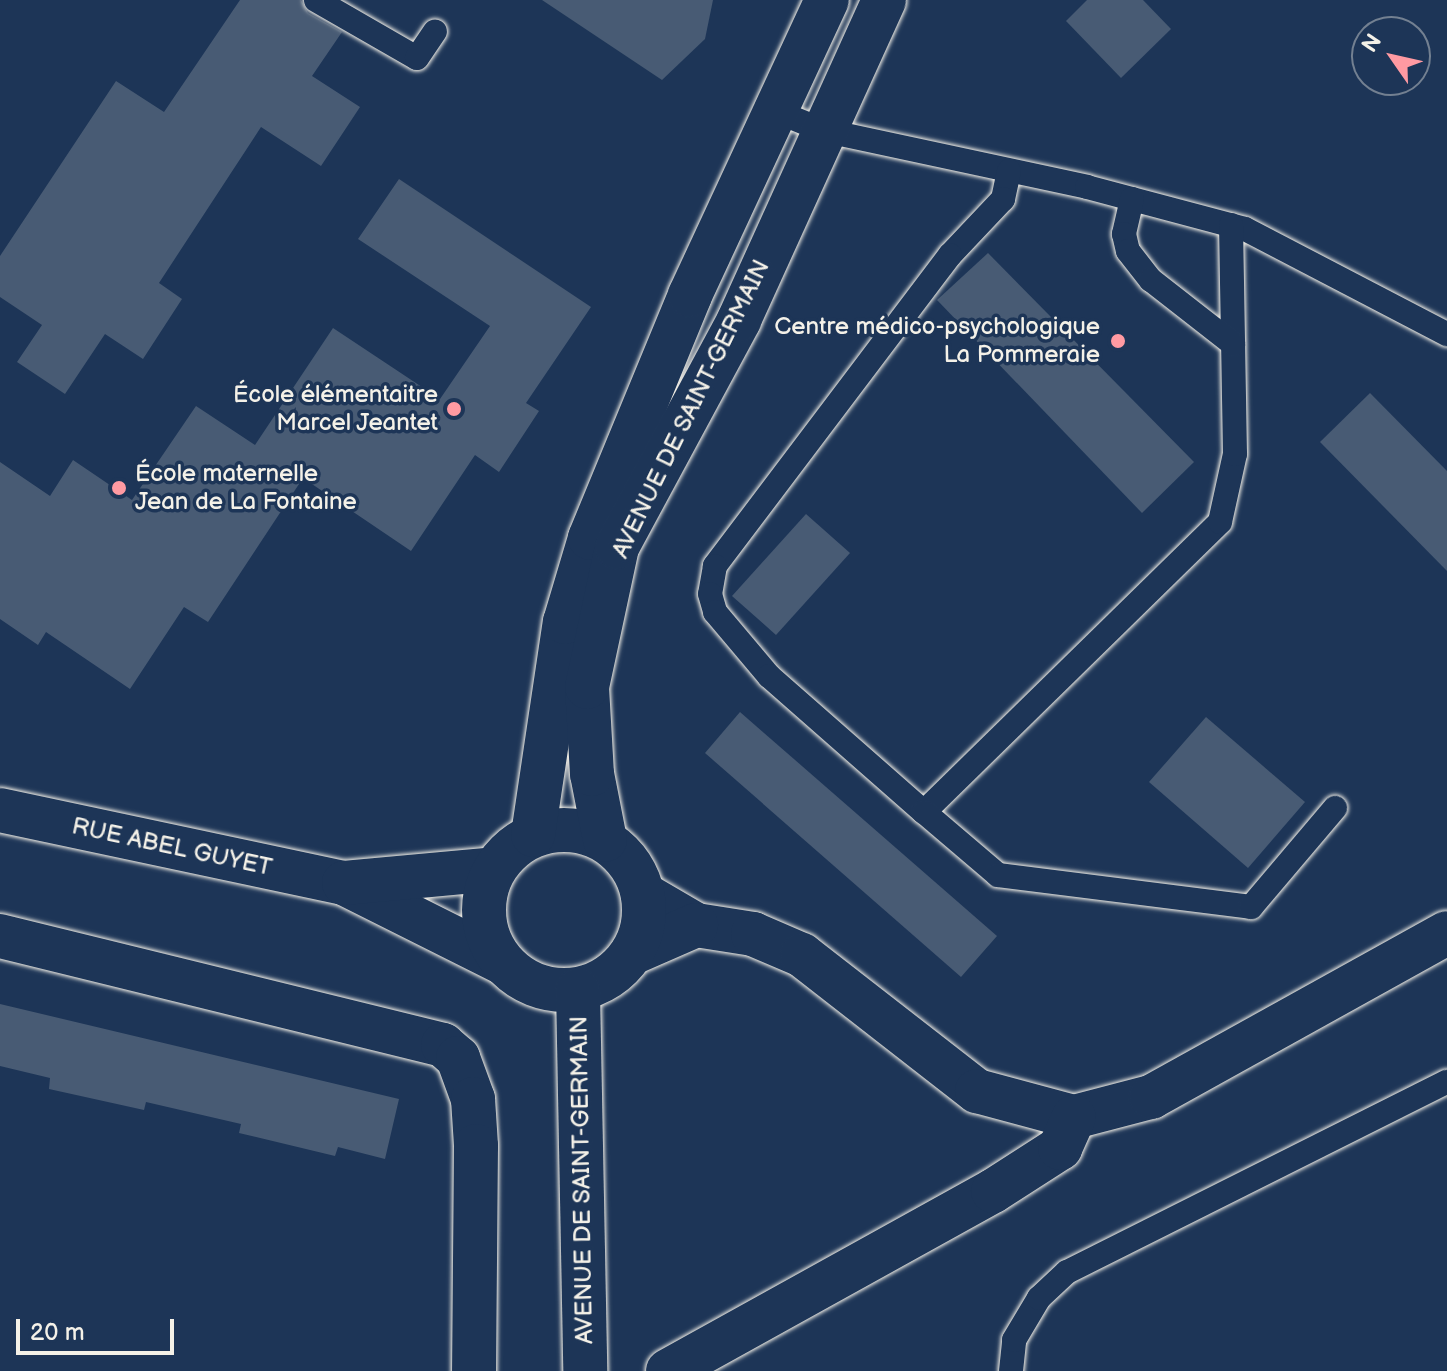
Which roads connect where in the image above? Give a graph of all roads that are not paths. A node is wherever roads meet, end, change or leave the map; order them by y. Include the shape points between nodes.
1 (316, 0) edge
2 (827, 0) edge
3 (884, 0) edge
4 (435, 31) dead end
5 (778, 112) junction
6 (822, 130) junction
7 (1009, 171) junction
8 (1132, 199) junction
9 (1231, 225) junction
10 (1447, 334) edge
11 (1233, 344) junction
12 (1335, 808) dead end
13 (0, 810) edge
14 (924, 812) junction
15 (533, 835) junction
16 (605, 840) junction
17 (494, 869) junction
18 (344, 883) junction
19 (643, 894) junction
20 (696, 925) junction
21 (1447, 933) edge
22 (0, 936) edge
23 (632, 953) junction
24 (502, 962) junction
25 (578, 990) junction
26 (1447, 1082) edge
27 (1074, 1117) junction
28 (474, 1371) edge
29 (585, 1371) edge
30 (668, 1371) edge
31 (1011, 1371) edge

1 - 4 lane via 417,58
2 - 5 street, AVENUE DE SAINT-GERMAIN
3 - 6 street, AVENUE DE SAINT-GERMAIN
5 - 6 lane
5 - 15 street, AVENUE DE SAINT-GERMAIN via 690,295 590,538 565,622
6 - 7 lane
6 - 16 street, AVENUE DE SAINT-GERMAIN via 739,320 617,547 587,687 592,774
7 - 8 lane
7 - 14 lane via 1003,199 950,255 715,566 710,594 715,612 769,676
8 - 9 lane
8 - 11 lane via 1124,234 1128,251 1151,280
9 - 10 lane
9 - 11 lane
11 - 14 lane via 1235,454 1220,522
12 - 14 lane via 1251,907 998,875
13 - 18 street, RUE ABEL GUYET
15 - 16 street via 569,830
15 - 17 street
16 - 19 street via 623,854
17 - 18 street, RUE ABEL GUYET
17 - 24 street via 483,917
18 - 24 street, RUE ABEL GUYET
19 - 20 street
19 - 23 street via 642,925
20 - 23 street
20 - 27 street via 753,934 802,955 977,1091
21 - 27 street via 1151,1097
22 - 28 street via 443,1045 458,1058 473,1099 476,1146
23 - 25 street via 599,982
24 - 25 street via 537,986
25 - 29 street, AVENUE DE SAINT-GERMAIN
26 - 31 lane via 1067,1272 1039,1298 1014,1340
27 - 30 street via 1060,1148 993,1191

